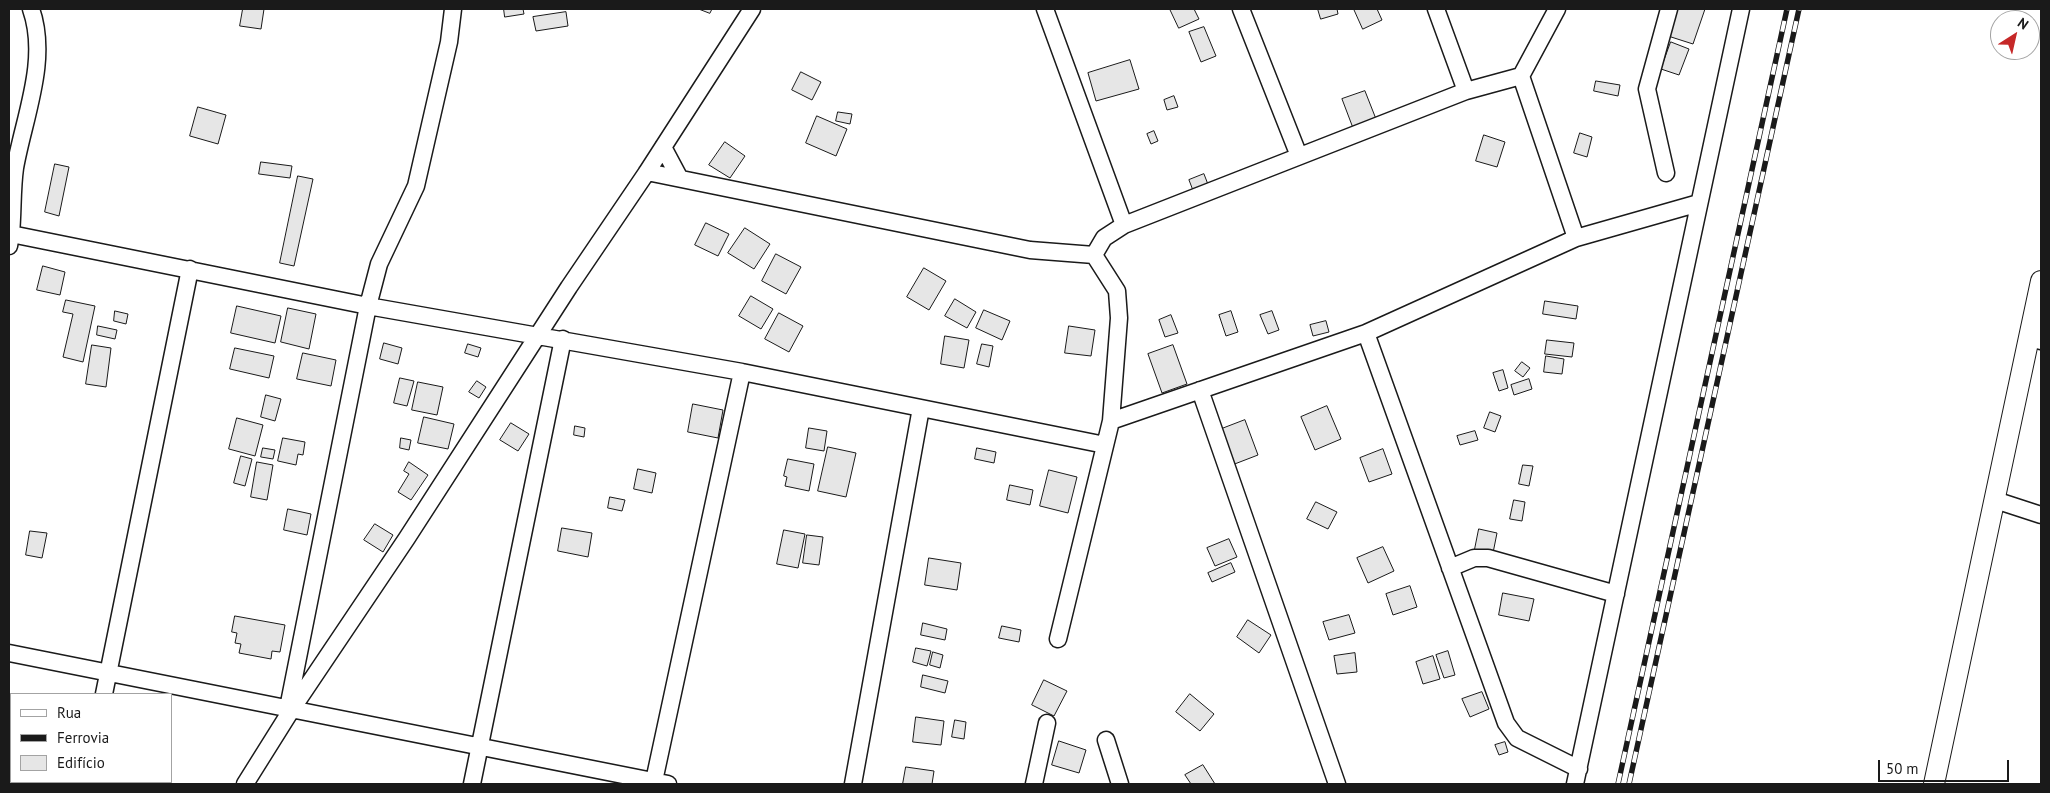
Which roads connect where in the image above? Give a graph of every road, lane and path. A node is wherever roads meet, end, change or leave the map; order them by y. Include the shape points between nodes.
1 (31, 9) edge
2 (453, 9) edge
3 (752, 9) edge
4 (1045, 9) edge
5 (1241, 9) edge
6 (1436, 9) edge
7 (1557, 9) edge
8 (1669, 9) edge
9 (1741, 9) edge
10 (1521, 76) junction
11 (1466, 91) junction
12 (663, 147) junction
13 (1299, 156) junction
14 (647, 172) junction
15 (1666, 173) dead end
16 (679, 177) junction
17 (1699, 203) junction
18 (1124, 225) junction
19 (1576, 238) junction
20 (10, 240) edge
21 (1094, 255) junction
22 (190, 269) junction
23 (2041, 281) edge
24 (368, 306) junction
25 (1366, 333) junction
26 (539, 335) junction
27 (563, 339) junction
28 (2035, 339) edge
29 (742, 372) junction
30 (1200, 390) junction
31 (921, 408) junction
32 (1111, 421) junction
33 (1105, 445) junction
34 (1994, 500) junction
35 (2041, 515) edge
36 (1450, 568) junction
37 (1616, 594) junction
38 (1058, 639) dead end
39 (9, 653) edge
40 (108, 674) junction
41 (104, 693) edge
42 (290, 709) junction
43 (1047, 723) dead end
44 (1106, 740) dead end
45 (480, 746) junction
46 (1577, 777) edge
47 (661, 783) edge
48 (245, 784) edge
49 (472, 784) edge
50 (853, 784) edge
51 (1034, 784) edge
52 (1120, 784) edge
53 (1337, 784) edge
54 (1934, 784) edge

1 - 20 street via 38,40 36,70 15,170
2 - 24 street via 449,42 416,186 379,264
3 - 12 street
4 - 18 street
5 - 13 street
6 - 11 street
7 - 10 street
8 - 15 street via 1648,89
9 - 17 street
10 - 11 street
10 - 19 street
11 - 13 street
12 - 14 street
12 - 16 street
13 - 18 street
14 - 16 street
14 - 26 street
16 - 21 street via 1030,250
17 - 19 street
17 - 37 street
18 - 21 street via 1104,238
19 - 25 street
20 - 22 street
21 - 32 street via 1117,290 1119,318
22 - 24 street
22 - 40 street
23 - 28 street
24 - 26 street
24 - 42 street
25 - 30 street
25 - 36 street
26 - 27 street
26 - 42 street via 407,538
27 - 29 street
27 - 45 street
28 - 34 street
29 - 31 street
29 - 47 street
30 - 32 street
30 - 53 street
31 - 33 street
31 - 50 street
32 - 33 street
33 - 38 street
34 - 35 street
34 - 54 street
36 - 37 street via 1474,558 1488,558
36 - 46 street via 1506,723 1517,738
37 - 46 street
39 - 40 street
40 - 41 street
40 - 42 street
42 - 45 street
42 - 48 street
43 - 51 street
44 - 52 street
45 - 47 street
45 - 49 street

